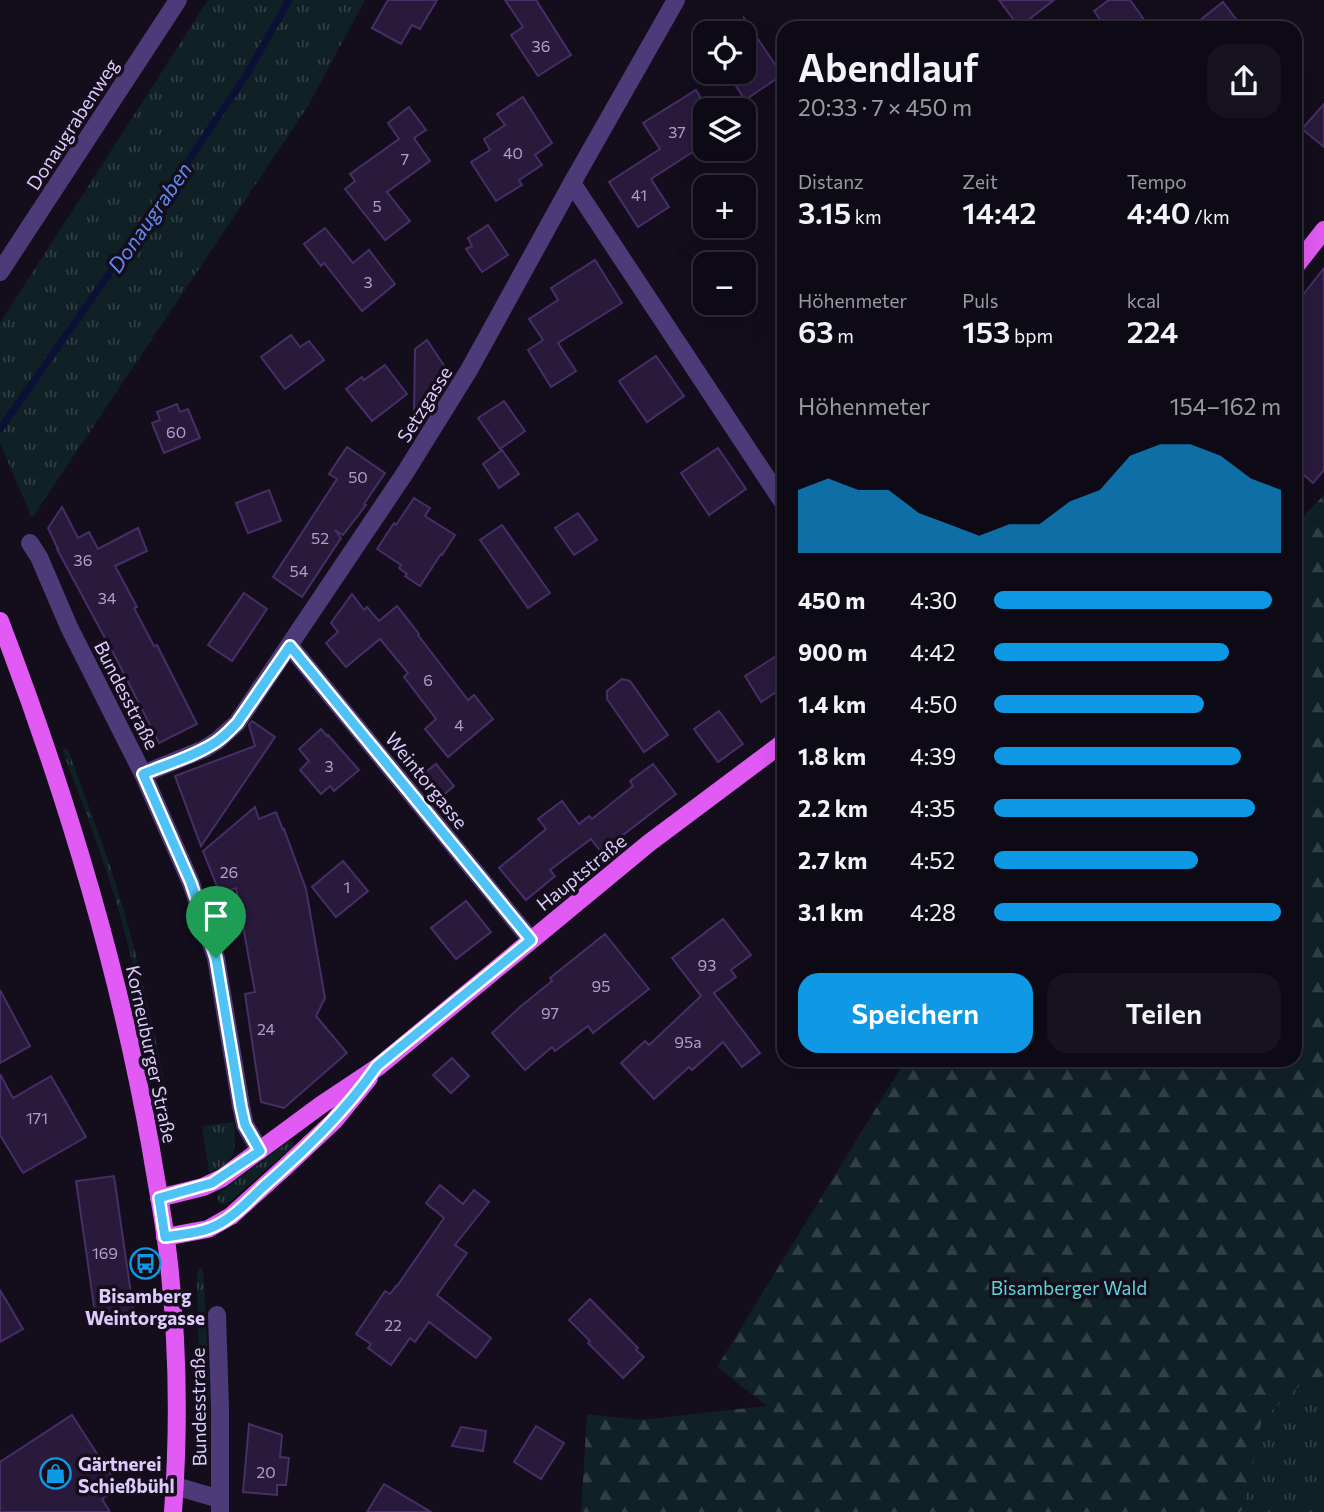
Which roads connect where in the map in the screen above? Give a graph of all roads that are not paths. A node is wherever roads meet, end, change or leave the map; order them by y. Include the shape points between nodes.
1 (178, 0) edge
2 (676, 0) edge
3 (572, 183) junction
4 (1324, 230) edge
5 (1302, 258) edge
6 (0, 272) edge
7 (777, 493) edge
8 (30, 543) dead end
9 (0, 621) edge
10 (290, 646) junction
11 (777, 747) edge
12 (143, 774) junction
13 (531, 940) junction
14 (377, 1066) junction
15 (260, 1151) junction
16 (159, 1198) junction
17 (165, 1237) junction
18 (217, 1315) dead end
19 (175, 1486) junction
20 (220, 1506) edge
21 (173, 1512) edge

1 - 6 street, Donaugrabenweg
2 - 3 street, Setzgasse
3 - 7 street
3 - 10 street, Setzgasse via 469,370
4 - 5 main road
8 - 12 street, Bundesstraße
9 - 16 main road, Korneuburger Straße via 44,740 97,910 121,1000
10 - 12 street, Setzgasse via 227,733 204,749
10 - 13 street, Weintorgasse
11 - 13 main road, Hauptstraße via 649,843
12 - 15 street, Bundesstraße via 191,883 216,958 245,1125
13 - 14 main road, Hauptstraße
14 - 15 main road, Hauptstraße
14 - 17 main road, Hauptstraße via 334,1121 231,1216 208,1229
15 - 16 main road, Hauptstraße via 212,1183
16 - 17 main road, Korneuburger Straße
17 - 19 main road, Korneuburger Straße via 176,1359
18 - 20 street, Bundesstraße
19 - 20 street, Bundesstraße
19 - 21 main road, Korneuburger Straße

